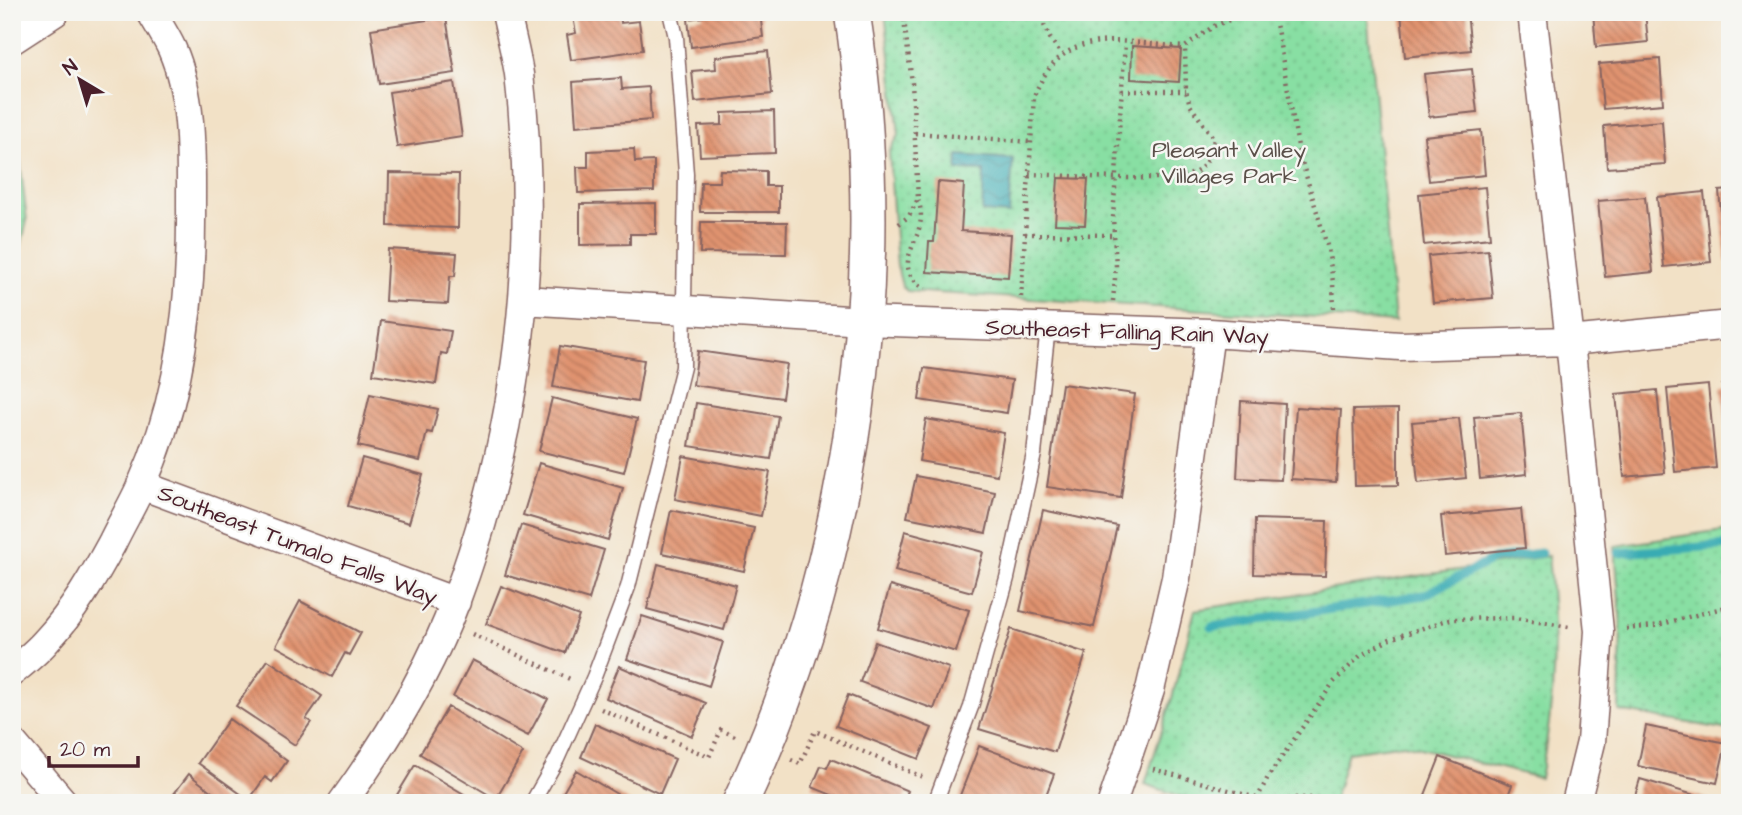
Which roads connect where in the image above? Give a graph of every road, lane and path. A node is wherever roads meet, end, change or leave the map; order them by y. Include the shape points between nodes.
1 (55, 12) edge
2 (151, 12) edge
3 (506, 12) edge
4 (670, 12) edge
5 (852, 12) edge
6 (903, 12) edge
7 (1038, 12) edge
8 (1250, 12) edge
9 (1274, 12) edge
10 (1532, 12) edge
11 (12, 40) edge
12 (1125, 43) junction
13 (1185, 47) junction
14 (1061, 54) junction
15 (1122, 91) junction
16 (1186, 91) junction
17 (915, 133) junction
18 (1031, 142) junction
19 (1028, 174) junction
20 (1116, 176) junction
21 (918, 199) junction
22 (896, 226) dead end
23 (1025, 234) junction
24 (1113, 235) junction
25 (925, 289) dead end
26 (523, 300) junction
27 (686, 310) junction
28 (864, 321) junction
29 (1730, 325) edge
30 (1019, 327) junction
31 (1048, 327) junction
32 (1110, 330) junction
33 (1210, 333) junction
34 (1334, 341) junction
35 (1570, 341) junction
36 (141, 485) junction
37 (1730, 606) edge
38 (451, 612) junction
39 (1599, 631) junction
40 (12, 673) edge
41 (583, 701) junction
42 (12, 742) edge
43 (1122, 775) junction
44 (1257, 799) junction
45 (64, 803) edge
46 (342, 803) edge
47 (531, 803) edge
48 (740, 803) edge
49 (935, 803) edge
50 (1112, 803) edge
51 (1338, 803) edge
52 (1576, 803) edge

1 - 11 street
2 - 36 street via 172,49 183,86 191,157 191,252 176,373
3 - 26 street via 519,72 526,169
4 - 27 lane via 676,37 686,174
5 - 28 street via 868,171
6 - 17 path
7 - 14 path
8 - 13 path via 1214,26
9 - 34 path via 1299,152 1328,249
10 - 35 street
12 - 13 path
12 - 14 path via 1102,40
12 - 15 path
13 - 16 path
14 - 18 path via 1041,78 1034,96
15 - 16 path
15 - 20 path
16 - 20 path via 1190,105 1214,139 1209,158 1197,171 1180,177
17 - 18 path
17 - 21 path
18 - 19 path
19 - 20 path
19 - 23 path
20 - 24 path
21 - 22 path via 909,216
21 - 25 path via 922,223 907,270
23 - 24 path
23 - 30 path
24 - 32 path via 1116,266
26 - 27 street, Southeast Falling Rain Way
26 - 38 street via 488,508
27 - 28 street, Southeast Falling Rain Way
27 - 41 lane via 683,367 659,470 628,587
28 - 30 street, Southeast Falling Rain Way
28 - 48 street via 837,509 807,631 765,749
29 - 35 street, Southeast Falling Rain Way
30 - 31 street, Southeast Falling Rain Way
31 - 32 street, Southeast Falling Rain Way
31 - 49 lane via 1034,454 1007,578 971,707
32 - 33 street, Southeast Falling Rain Way
33 - 34 street, Southeast Falling Rain Way
33 - 43 street via 1176,578 1150,690
34 - 35 street, Southeast Falling Rain Way via 1400,346
35 - 39 street
36 - 38 street, Southeast Tumalo Falls Way
36 - 40 street via 76,604
37 - 39 path via 1654,626
38 - 41 path via 575,682
38 - 46 street via 392,730
39 - 44 path via 1515,618 1450,619 1390,639 1360,656 1333,683
39 - 52 street via 1591,742
41 - 47 lane
42 - 45 street
43 - 44 path via 1145,783 1150,768
43 - 50 street
44 - 51 path via 1321,797

